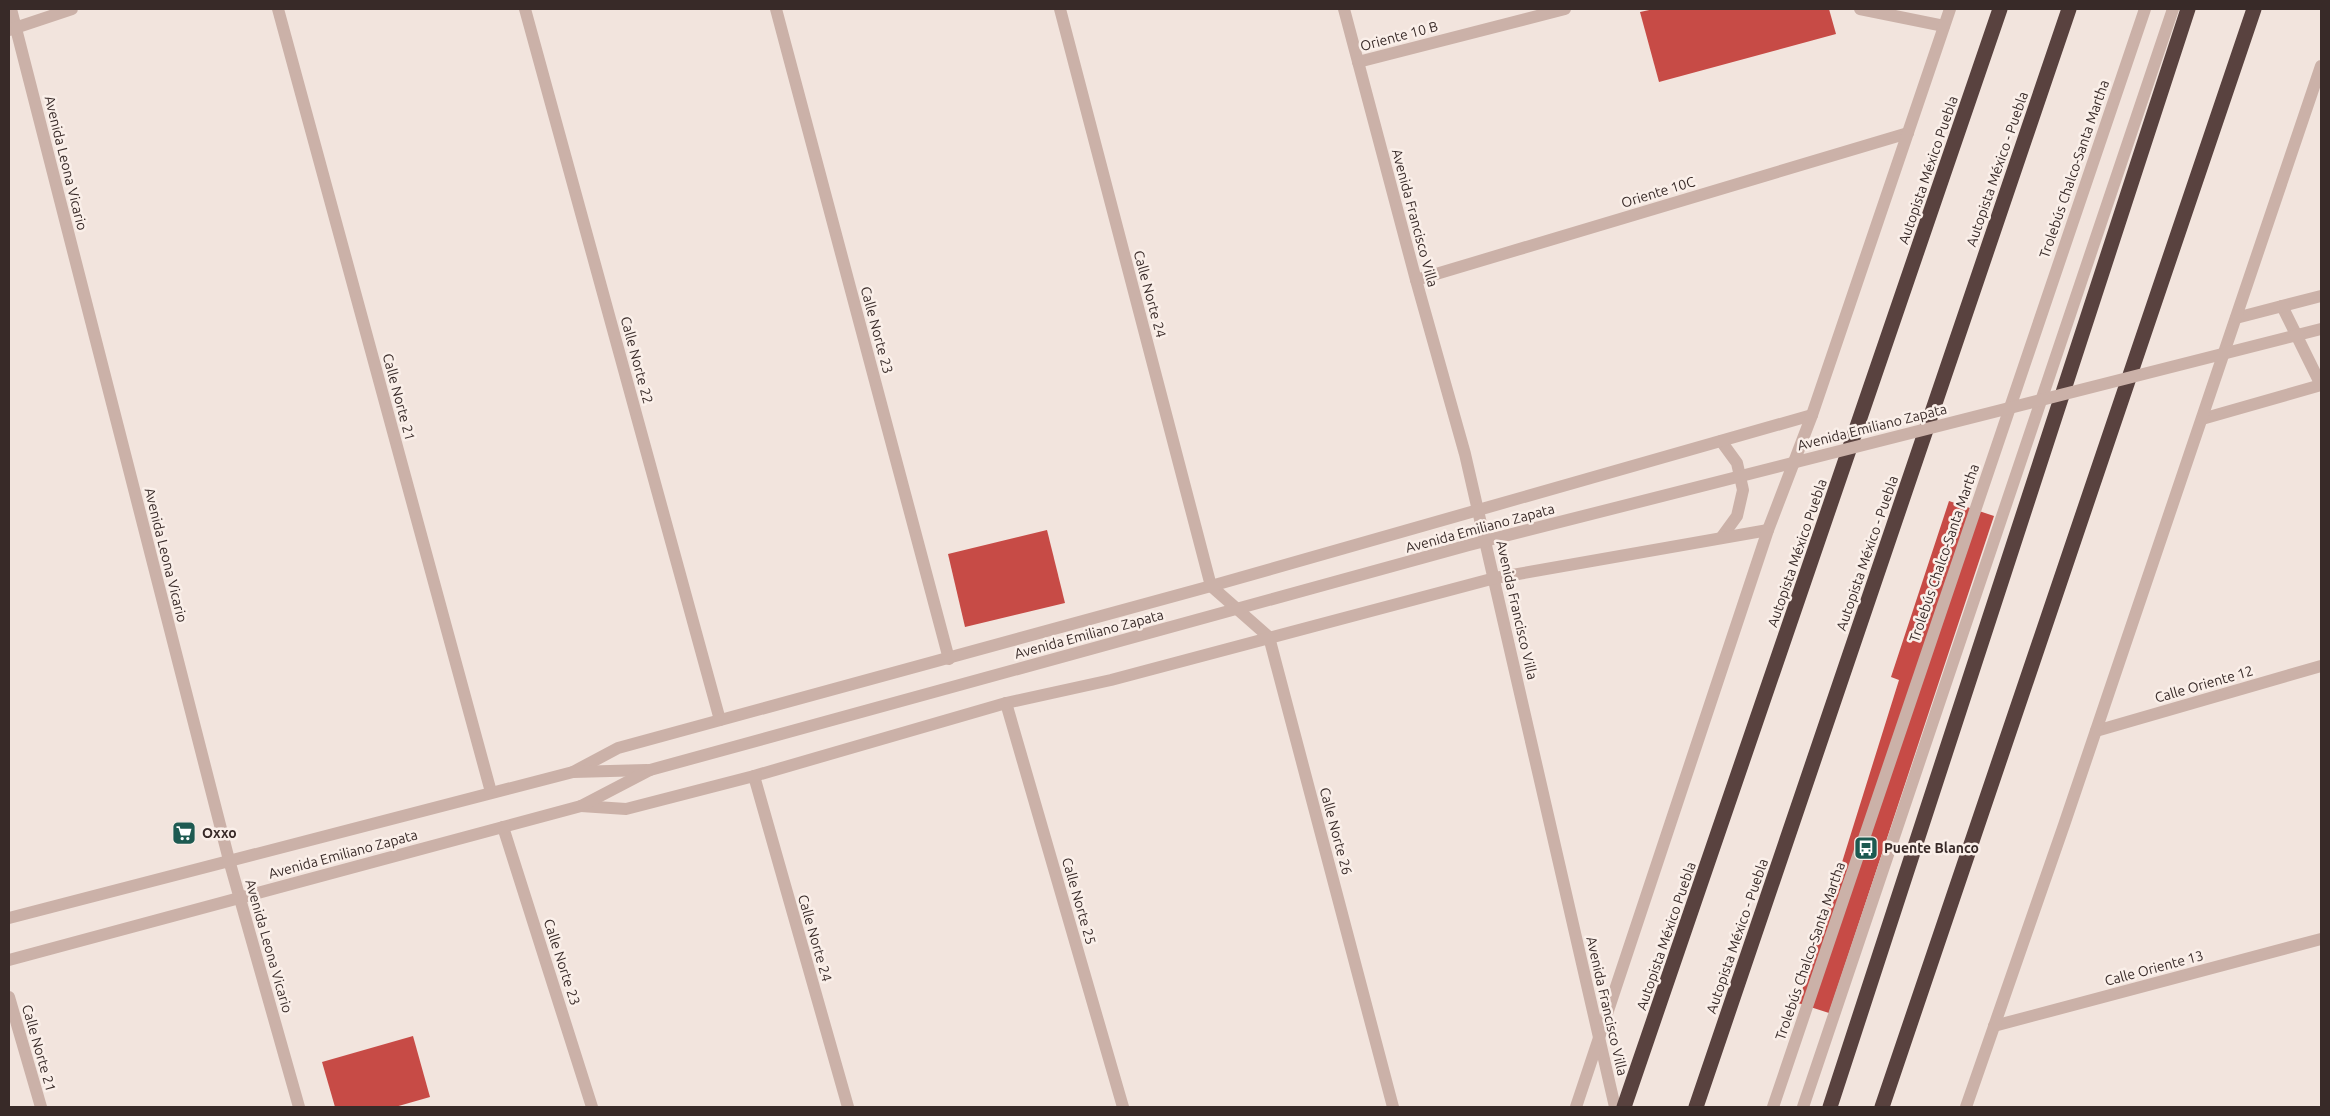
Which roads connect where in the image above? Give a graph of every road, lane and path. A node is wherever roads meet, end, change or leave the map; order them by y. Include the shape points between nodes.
1 (11, 9) edge
2 (72, 9) edge
3 (278, 9) edge
4 (525, 9) edge
5 (776, 9) edge
6 (1060, 9) edge
7 (1344, 9) edge
8 (1565, 9) edge
9 (1860, 9) edge
10 (1950, 9) edge
11 (2000, 9) edge
12 (2069, 9) edge
13 (2145, 9) edge
14 (2173, 9) edge
15 (2188, 9) edge
16 (2254, 9) edge
17 (1944, 26) junction
18 (12, 29) edge
19 (1358, 62) junction
20 (2321, 66) edge
21 (1908, 132) junction
22 (1416, 280) junction
23 (2321, 296) edge
24 (2282, 306) junction
25 (2236, 318) junction
26 (2321, 329) edge
27 (2321, 385) edge
28 (1812, 415) junction
29 (2202, 419) junction
30 (1721, 441) junction
31 (1477, 511) junction
32 (1768, 530) junction
33 (1720, 538) junction
34 (1496, 578) junction
35 (1210, 586) junction
36 (1269, 637) junction
37 (949, 659) junction
38 (2321, 666) edge
39 (1006, 703) junction
40 (720, 720) junction
41 (2096, 731) junction
42 (650, 770) junction
43 (572, 772) junction
44 (754, 776) junction
45 (492, 792) junction
46 (581, 806) junction
47 (503, 827) junction
48 (229, 860) junction
49 (240, 897) junction
50 (9, 918) edge
51 (2321, 939) edge
52 (9, 960) edge
53 (9, 997) edge
54 (1994, 1026) junction
55 (1599, 1040) junction
56 (41, 1107) edge
57 (299, 1107) edge
58 (592, 1107) edge
59 (848, 1107) edge
60 (1123, 1107) edge
61 (1393, 1107) edge
62 (1576, 1107) edge
63 (1615, 1107) edge
64 (1624, 1107) edge
65 (1696, 1107) edge
66 (1773, 1107) edge
67 (1803, 1107) edge
68 (1830, 1107) edge
69 (1882, 1107) edge
70 (1966, 1107) edge

1 - 18 street, Avenida Leona Vicario
2 - 18 street
3 - 45 street, Calle Norte 21
4 - 40 street, Calle Norte 22
5 - 37 street, Calle Norte 23
6 - 35 street, Calle Norte 24
7 - 19 street, Avenida Francisco Villa
8 - 19 street, Oriente 10 B
9 - 17 street
10 - 17 street
11 - 64 highway, Autopista México Puebla
12 - 65 highway, Autopista México - Puebla
13 - 66 street, Trolebús Chalco-Santa Martha
14 - 67 street
15 - 68 highway
16 - 69 highway
17 - 21 street
18 - 48 street, Avenida Leona Vicario
19 - 22 street, Avenida Francisco Villa
20 - 25 street
21 - 22 street, Oriente 10C
21 - 28 street
22 - 31 street, Avenida Francisco Villa via 1466,454
23 - 24 street
24 - 25 street
24 - 27 street
25 - 29 street
26 - 42 street, Avenida Emiliano Zapata, bridge via 1469,545
27 - 29 street
28 - 30 street
28 - 32 street
29 - 41 street
30 - 31 street
30 - 33 street via 1737,463 1743,490 1737,516
31 - 34 street, Avenida Francisco Villa
31 - 35 street
32 - 33 street
32 - 55 street
33 - 34 street
34 - 36 street
34 - 55 street, Avenida Francisco Villa
35 - 36 street
35 - 37 street
36 - 39 street via 1111,680
36 - 61 street, Calle Norte 26
37 - 40 street
38 - 41 street, Calle Oriente 12
39 - 44 street
39 - 60 street, Calle Norte 25
40 - 43 street via 618,748
41 - 54 street
42 - 43 street, Avenida Emiliano Zapata
42 - 46 street, Avenida Emiliano Zapata
43 - 45 street, Avenida Emiliano Zapata
44 - 46 street via 626,808
44 - 59 street, Calle Norte 24
45 - 48 street, Avenida Emiliano Zapata
46 - 47 street, Avenida Emiliano Zapata
47 - 49 street, Avenida Emiliano Zapata
47 - 58 street, Calle Norte 23
48 - 49 street, Avenida Leona Vicario
48 - 50 street, Avenida Emiliano Zapata
49 - 52 street, Avenida Emiliano Zapata
49 - 57 street, Avenida Leona Vicario
51 - 54 street, Calle Oriente 13
53 - 56 street, Calle Norte 21
54 - 70 street
55 - 62 street
55 - 63 street, Avenida Francisco Villa

